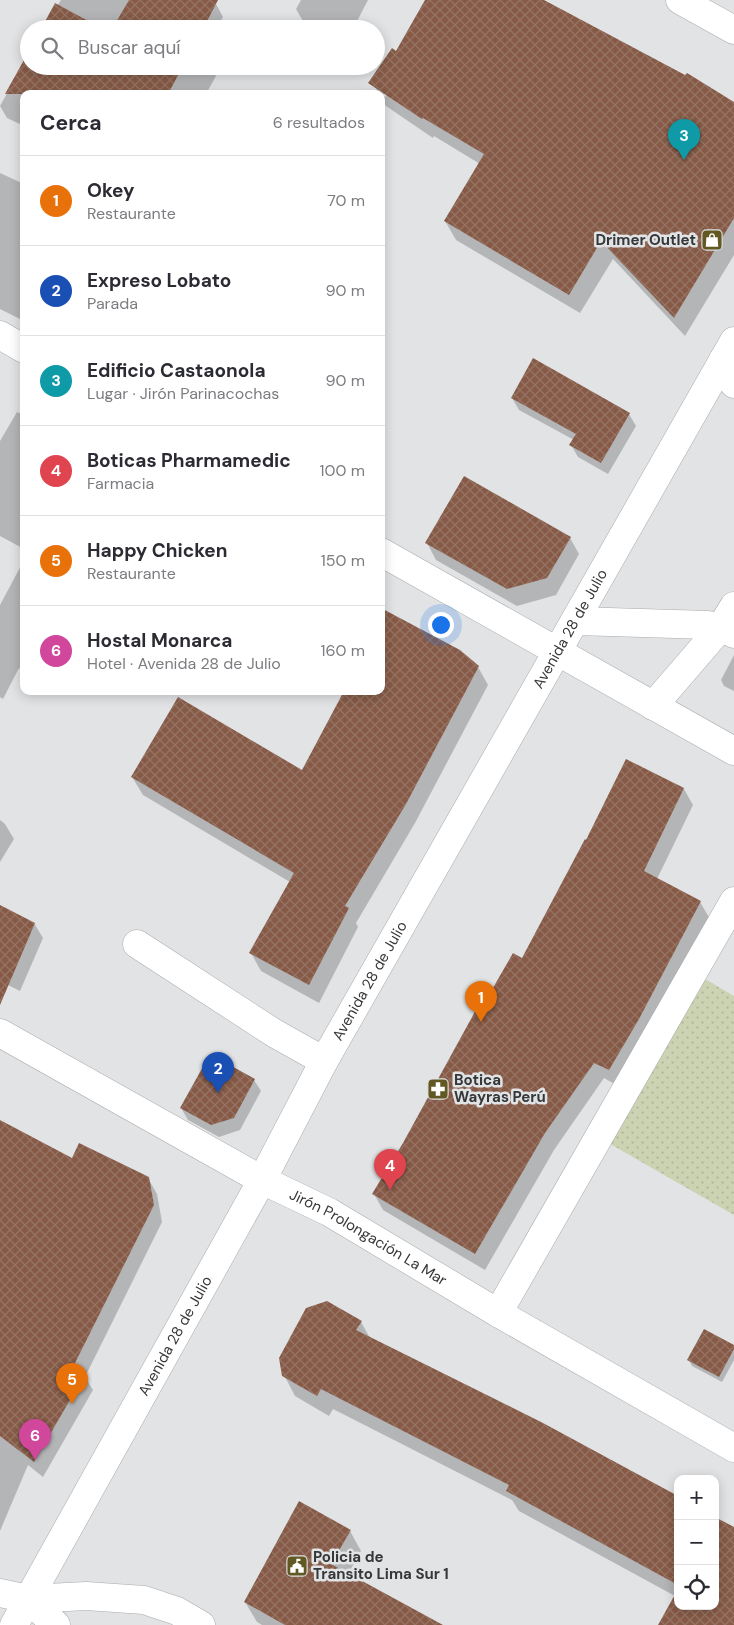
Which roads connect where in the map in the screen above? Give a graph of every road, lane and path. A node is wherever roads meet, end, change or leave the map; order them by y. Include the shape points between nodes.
1 (680, 0) edge
2 (734, 30) edge
3 (0, 335) edge
4 (20, 347) edge
5 (730, 362) edge
6 (385, 554) edge
7 (576, 621) junction
8 (730, 623) edge
9 (558, 652) junction
10 (654, 706) junction
11 (734, 751) edge
12 (734, 901) edge
13 (137, 944) dead end
14 (0, 1033) edge
15 (324, 1061) junction
16 (262, 1180) junction
17 (498, 1314) junction
18 (734, 1448) edge
19 (0, 1592) edge
20 (28, 1599) junction
21 (14, 1625) edge
22 (56, 1625) edge
23 (201, 1625) edge

1 - 2 street
3 - 4 street
5 - 7 street, Avenida 28 de Julio
6 - 9 street
7 - 8 street
7 - 9 street, Avenida 28 de Julio
8 - 10 street
9 - 10 street
9 - 15 street, Avenida 28 de Julio
10 - 11 street
12 - 17 street
13 - 15 street via 274,1033
14 - 16 street, Jirón Prolongación La Mar
15 - 16 street, Avenida 28 de Julio
16 - 17 street, Jirón Prolongación La Mar via 328,1212
16 - 20 street, Avenida 28 de Julio
17 - 18 street, Jirón Prolongación La Mar
19 - 20 street
20 - 21 street, Avenida 28 de Julio
20 - 22 street
20 - 23 street via 86,1596 144,1600 177,1611

